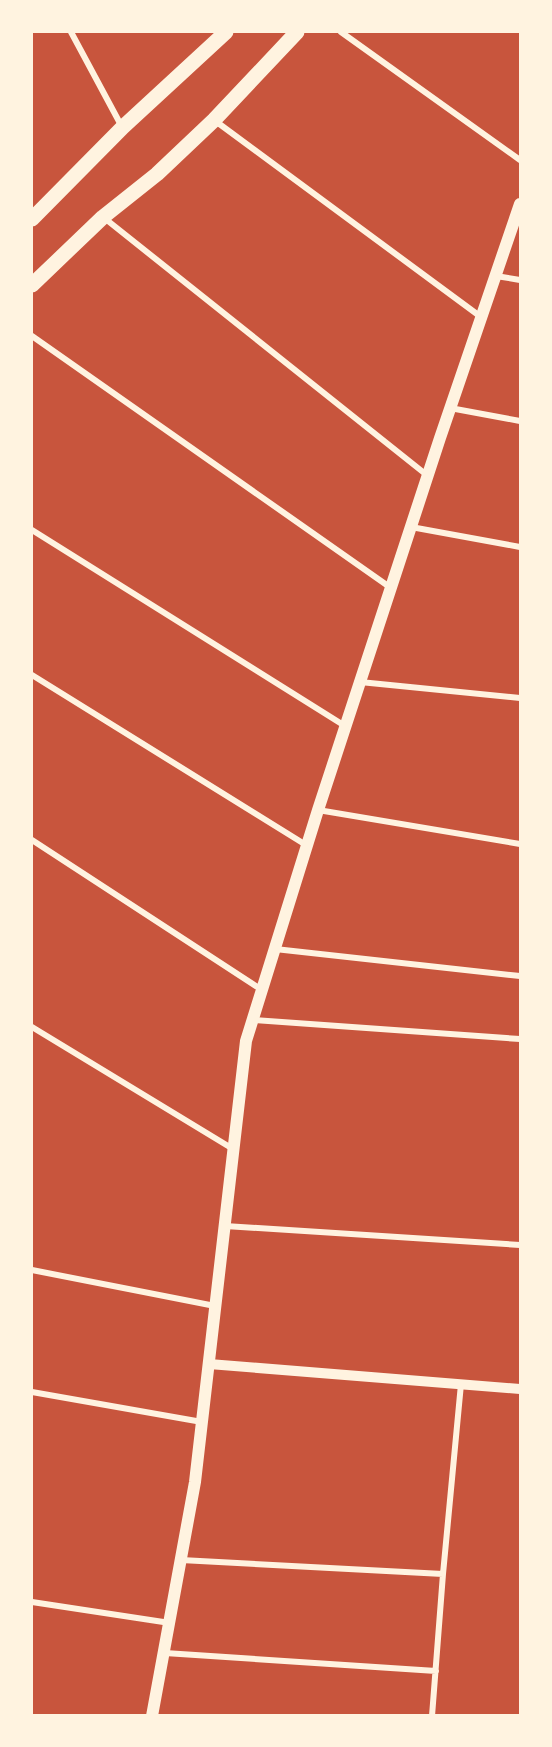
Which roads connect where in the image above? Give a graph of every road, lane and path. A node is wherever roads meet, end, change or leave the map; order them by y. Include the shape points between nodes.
1 (71, 32) edge
2 (225, 32) edge
3 (297, 32) edge
4 (342, 32) edge
5 (214, 120) junction
6 (123, 127) junction
7 (520, 160) edge
8 (520, 204) edge
9 (103, 217) junction
10 (32, 219) edge
11 (496, 276) junction
12 (520, 280) edge
13 (32, 285) edge
14 (482, 317) junction
15 (32, 336) edge
16 (450, 408) junction
17 (520, 421) edge
18 (428, 476) junction
19 (411, 527) junction
20 (32, 530) edge
21 (520, 548) edge
22 (391, 588) junction
23 (32, 675) edge
24 (359, 682) junction
25 (520, 698) edge
26 (345, 726) junction
27 (318, 810) junction
28 (32, 840) edge
29 (520, 844) edge
30 (307, 845) junction
31 (274, 949) junction
32 (520, 976) edge
33 (262, 990) junction
34 (253, 1020) junction
35 (32, 1027) edge
36 (520, 1039) edge
37 (233, 1149) junction
38 (225, 1226) junction
39 (520, 1245) edge
40 (32, 1270) edge
41 (215, 1306) junction
42 (209, 1364) junction
43 (461, 1384) junction
44 (520, 1389) edge
45 (32, 1392) edge
46 (202, 1422) junction
47 (181, 1560) junction
48 (443, 1574) junction
49 (32, 1602) edge
50 (170, 1623) junction
51 (165, 1653) junction
52 (435, 1671) junction
53 (152, 1716) edge
54 (432, 1716) edge

1 - 6 street
2 - 6 main road
3 - 5 main road
4 - 7 street
5 - 9 main road via 157,174
5 - 14 street
6 - 10 main road
8 - 11 main road
9 - 13 main road
9 - 18 street
11 - 12 street
11 - 14 main road
14 - 16 main road
15 - 22 street
16 - 17 street
16 - 18 main road
18 - 19 main road
19 - 21 street
19 - 22 main road
20 - 26 street
22 - 24 main road
23 - 30 street
24 - 25 street
24 - 26 main road
26 - 27 main road
27 - 29 street
27 - 30 main road
28 - 33 street
30 - 31 main road
31 - 32 street
31 - 33 main road
33 - 34 main road
34 - 36 street
34 - 37 main road via 246,1041
35 - 37 street
37 - 38 main road
38 - 39 street
38 - 41 main road
40 - 41 street
41 - 42 main road
42 - 43 street
42 - 46 main road
43 - 44 street
43 - 48 street
45 - 46 street
46 - 47 main road
47 - 48 street
47 - 50 main road
48 - 52 street
49 - 50 street
50 - 51 main road
51 - 52 street
51 - 53 main road
52 - 54 street

